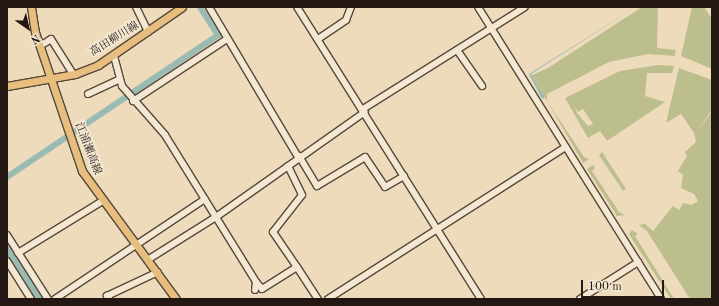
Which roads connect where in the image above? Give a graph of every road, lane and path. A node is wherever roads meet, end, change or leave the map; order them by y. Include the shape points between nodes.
1 (31, 7) edge
2 (136, 7) edge
3 (182, 7) edge
4 (208, 7) edge
5 (297, 7) edge
6 (351, 7) edge
7 (478, 7) edge
8 (525, 7) edge
9 (491, 28) junction
10 (148, 32) junction
11 (228, 39) junction
12 (318, 39) junction
13 (40, 46) junction
14 (457, 50) junction
15 (114, 56) junction
16 (73, 74) junction
17 (51, 79) junction
18 (121, 82) junction
19 (7, 86) edge
20 (482, 86) dead end
21 (88, 94) dead end
22 (134, 102) junction
23 (364, 111) junction
24 (566, 147) junction
25 (298, 157) junction
26 (288, 166) junction
27 (404, 176) junction
28 (205, 199) junction
29 (101, 202) junction
30 (216, 217) junction
31 (438, 230) junction
32 (7, 235) edge
33 (138, 245) junction
34 (18, 253) junction
35 (149, 259) junction
36 (7, 261) edge
37 (638, 262) junction
38 (297, 267) junction
39 (158, 272) junction
40 (256, 282) junction
41 (255, 290) dead end
42 (31, 299) edge
43 (48, 299) edge
44 (55, 299) edge
45 (109, 299) edge
46 (176, 299) edge
47 (318, 299) edge
48 (328, 299) edge
49 (481, 299) edge
50 (580, 299) edge
51 (661, 299) edge

1 - 13 main road, 江浦瀬高線
2 - 10 street
3 - 10 main road, 高田柳川線
4 - 11 street
5 - 12 street
6 - 12 street via 346,20
7 - 9 street
8 - 9 street
9 - 14 street
9 - 24 street
10 - 15 main road, 高田柳川線
11 - 22 street
11 - 25 street
12 - 23 street
13 - 16 street via 50,39
13 - 17 main road, 江浦瀬高線
14 - 20 street
14 - 23 street
15 - 16 main road, 高田柳川線
15 - 18 street
16 - 17 main road, 高田柳川線
17 - 19 main road, 高田柳川線
17 - 29 main road, 江浦瀬高線 via 82,171
18 - 21 street
18 - 22 street
22 - 28 street via 156,122
23 - 25 street
23 - 27 street
24 - 31 street
24 - 37 street
25 - 26 street
25 - 27 street via 317,186 365,157 385,187
26 - 30 street
26 - 38 street via 302,195 273,232
27 - 31 street
28 - 30 street
28 - 33 street
29 - 33 main road, 江浦瀬高線
29 - 34 street
30 - 35 street
30 - 40 street
31 - 48 street
31 - 49 street
32 - 34 street
33 - 35 main road, 江浦瀬高線
33 - 44 street
34 - 43 street
35 - 39 main road, 江浦瀬高線
36 - 42 street
37 - 50 street
37 - 51 street
38 - 40 street via 262,289
38 - 47 street
39 - 45 street via 107,296
39 - 46 main road, 江浦瀬高線
40 - 41 street

